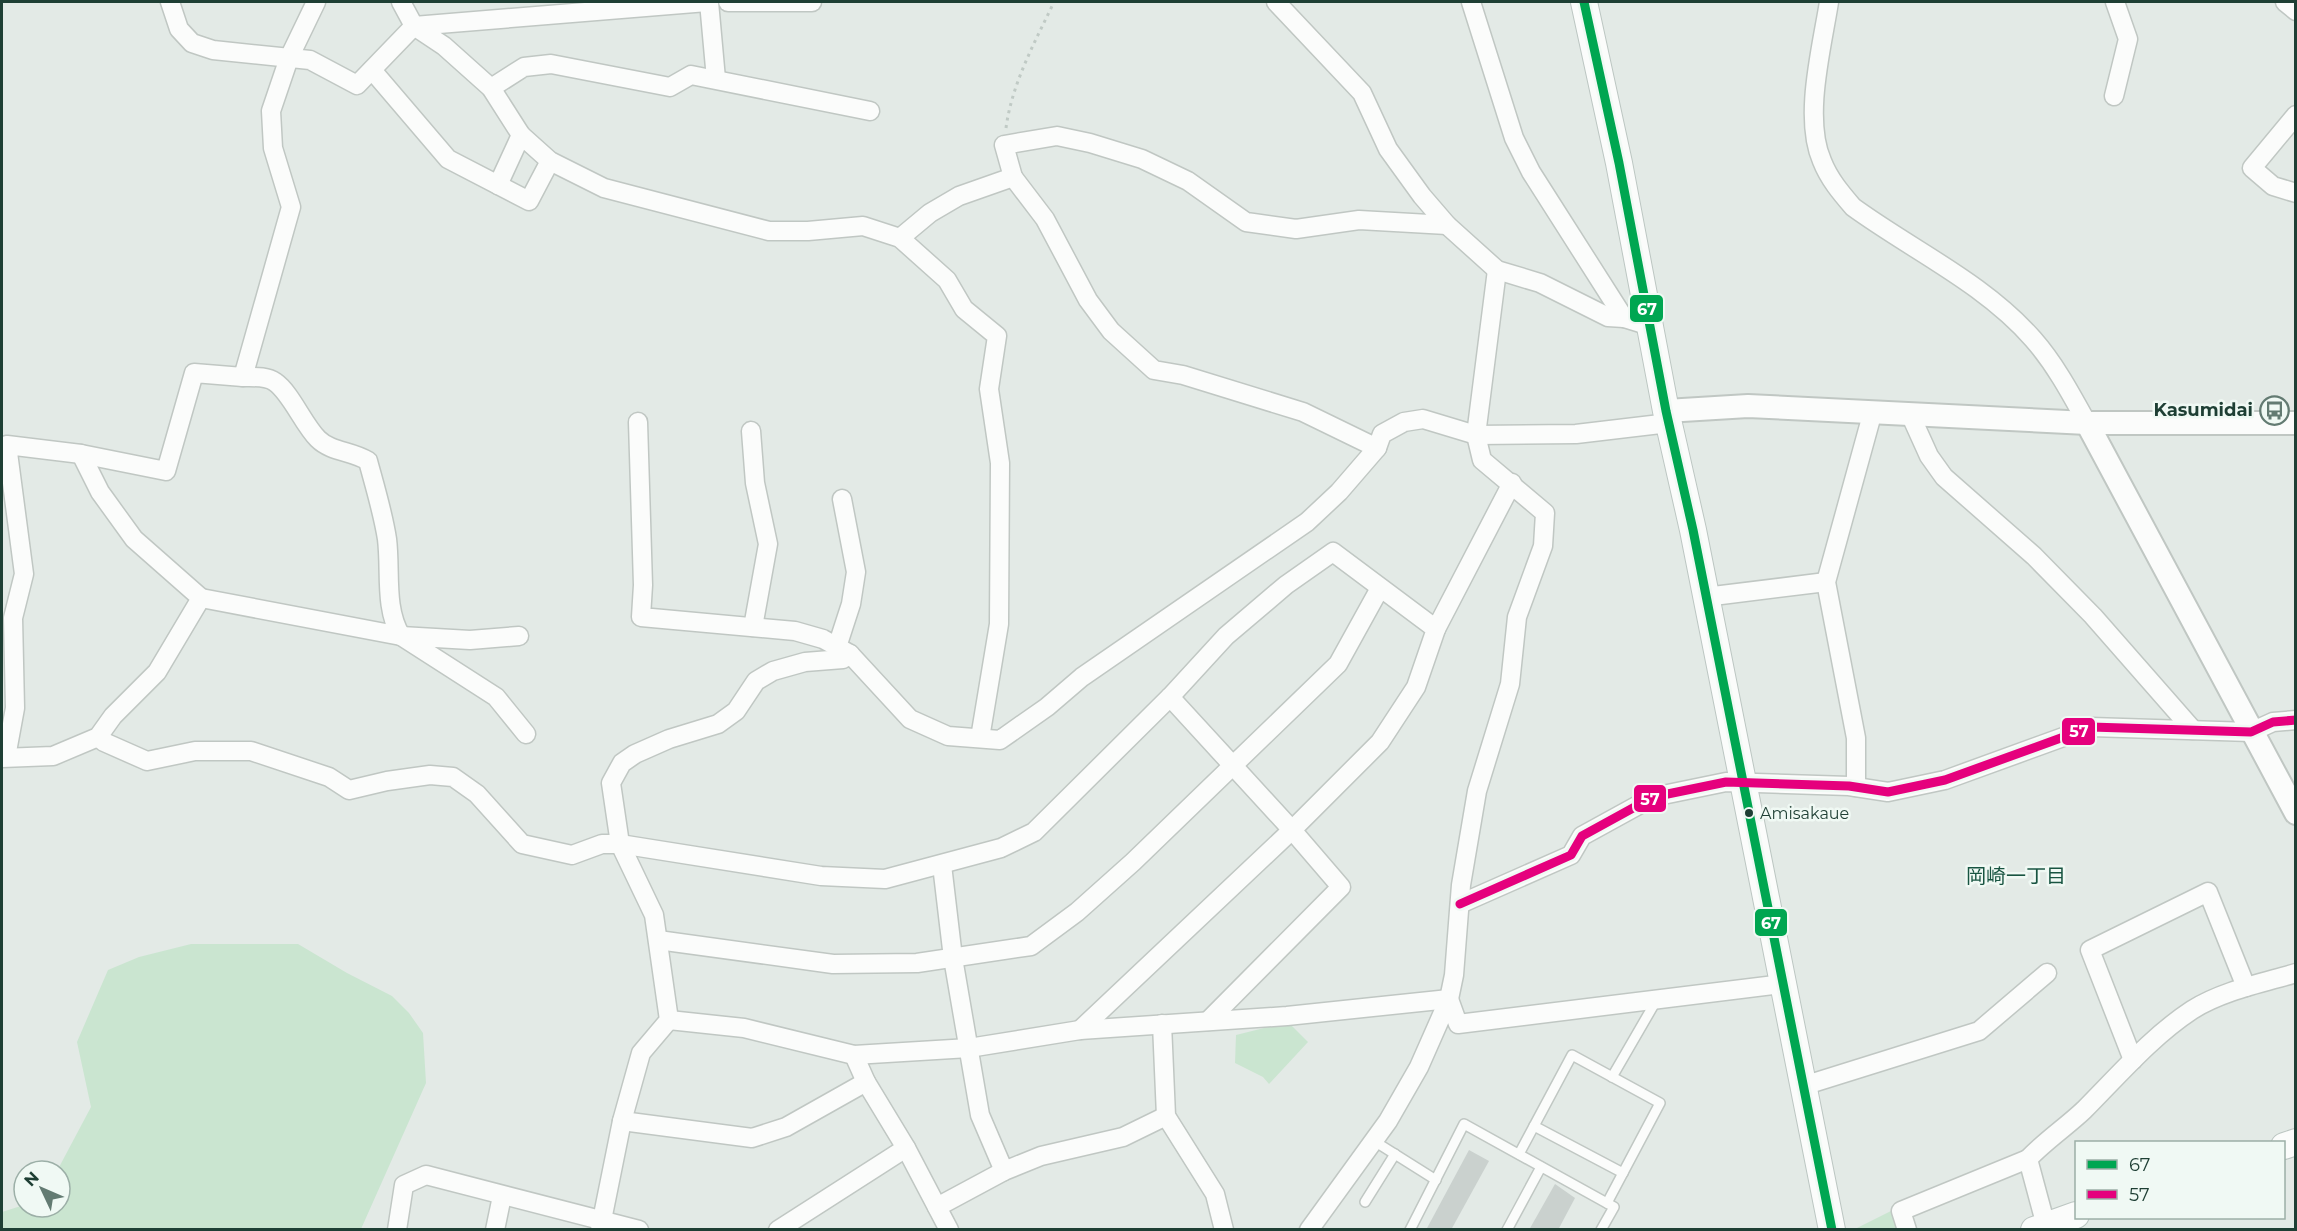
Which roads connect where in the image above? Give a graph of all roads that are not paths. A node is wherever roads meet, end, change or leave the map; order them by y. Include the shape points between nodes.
1 (170, 2) edge
2 (316, 2) edge
3 (401, 2) edge
4 (708, 2) edge
5 (728, 2) edge
6 (812, 2) edge
7 (1276, 2) edge
8 (1471, 2) edge
9 (1584, 2) edge
10 (1829, 2) edge
11 (2115, 2) edge
12 (2285, 2) edge
13 (2295, 11) edge
14 (414, 26) junction
15 (289, 58) junction
16 (372, 70) junction
17 (716, 79) junction
18 (491, 88) junction
19 (2114, 96) dead end
20 (870, 111) dead end
21 (2295, 115) edge
22 (521, 135) junction
23 (550, 161) junction
24 (1013, 177) junction
25 (498, 185) junction
26 (2295, 194) edge
27 (1447, 225) junction
28 (900, 238) junction
29 (1497, 270) junction
30 (1624, 318) junction
31 (1650, 326) junction
32 (243, 377) junction
33 (1873, 411) junction
34 (1910, 414) junction
35 (1667, 417) junction
36 (638, 422) dead end
37 (2087, 423) junction
38 (2295, 423) edge
39 (751, 431) dead end
40 (1476, 435) junction
41 (4, 446) edge
42 (1377, 448) junction
43 (81, 454) junction
44 (1512, 483) junction
45 (842, 499) dead end
46 (1826, 582) junction
47 (1380, 588) junction
48 (1705, 597) junction
49 (201, 598) junction
50 (7, 615) edge
51 (753, 627) junction
52 (1436, 629) junction
53 (401, 636) junction
54 (519, 636) dead end
55 (844, 650) junction
56 (1170, 697) junction
57 (2295, 720) edge
58 (2193, 730) junction
59 (2251, 732) junction
60 (526, 734) dead end
61 (98, 737) junction
62 (980, 738) junction
63 (4, 758) edge
64 (1234, 765) junction
65 (1743, 783) junction
66 (1856, 787) junction
67 (2295, 813) edge
68 (1292, 830) junction
69 (620, 844) junction
70 (942, 865) junction
71 (1460, 904) junction
72 (657, 940) junction
73 (953, 958) junction
74 (2047, 973) dead end
75 (2295, 973) edge
76 (1782, 984) junction
77 (2246, 987) junction
78 (1449, 999) junction
79 (1657, 1000) junction
80 (669, 1020) junction
81 (1208, 1021) junction
82 (1162, 1024) junction
83 (1080, 1030) junction
84 (969, 1048) junction
85 (854, 1055) junction
86 (2133, 1060) junction
87 (1612, 1077) junction
88 (866, 1082) junction
89 (1803, 1086) junction
90 (1166, 1116) junction
91 (622, 1121) junction
92 (1534, 1126) junction
93 (1374, 1141) junction
94 (906, 1148) junction
95 (1395, 1154) junction
96 (1519, 1154) junction
97 (2028, 1159) junction
98 (1541, 1167) junction
99 (1004, 1171) junction
100 (1623, 1173) junction
101 (1436, 1180) junction
102 (502, 1196) junction
103 (1365, 1202) dead end
104 (1607, 1203) junction
105 (937, 1207) junction
106 (2075, 1215) edge
107 (601, 1224) edge
108 (2040, 1228) edge
109 (397, 1230) edge
110 (495, 1230) edge
111 (639, 1230) edge
112 (778, 1230) edge
113 (950, 1230) edge
114 (1224, 1230) edge
115 (1309, 1230) edge
116 (1410, 1230) edge
117 (1507, 1230) edge
118 (1601, 1230) edge
119 (1832, 1230) edge
120 (1907, 1230) edge

1 - 15 street via 179,29 192,43 213,50
2 - 15 street
3 - 14 street
4 - 14 street
4 - 17 street
5 - 6 street
7 - 27 street via 1362,93 1388,149
8 - 30 street via 1514,138 1531,172
9 - 31 main road
10 - 37 street via 1816,91 1815,128 1821,159 1835,186 1853,207 1876,224 2009,314 2056,370
11 - 19 street via 2128,39
12 - 13 street
14 - 16 street
14 - 18 street via 444,46
15 - 16 street via 310,60 357,85
15 - 32 street via 271,111 273,148 291,207
16 - 25 street via 448,159
17 - 18 street via 691,75 670,87 551,64 524,67
17 - 20 street
18 - 22 street
21 - 26 street via 2252,168 2273,186
22 - 23 street
22 - 25 street
23 - 25 street via 529,201
23 - 28 street via 604,188 769,231 863,226
24 - 27 street via 1004,145 1056,136 1142,159 1188,180 1246,222 1296,229 1359,220
24 - 28 street via 959,196
24 - 42 street via 1045,219 1099,315 1154,370 1183,375 1303,412
27 - 29 street
28 - 62 street via 947,280 964,309 997,336 989,389 1000,463 999,624
29 - 30 street via 1540,284 1608,317
29 - 40 street
30 - 31 street
31 - 35 main road
32 - 43 street via 194,373 166,471
32 - 53 street via 276,383 318,439 333,449 368,461 387,540 395,626
33 - 34 street
33 - 35 street via 1748,406
33 - 46 street
34 - 37 street
34 - 58 street via 1929,456 1944,477 2034,556 2094,616
35 - 40 street via 1576,434
35 - 48 main road
36 - 51 street via 641,617
37 - 38 street
37 - 59 street
39 - 51 street via 755,483 768,544
40 - 42 street via 1423,419 1404,422 1382,434
40 - 44 street via 1482,460
41 - 43 street
41 - 50 street via 24,574
42 - 62 street via 1307,522 1082,677 1000,740
43 - 49 street via 100,492 134,538
44 - 52 street
44 - 71 street via 1545,513 1543,546 1517,617 1510,684 1477,791
45 - 55 street via 856,572
46 - 48 street
46 - 66 street via 1856,738
47 - 52 street
47 - 56 street via 1333,552 1286,585 1226,636
47 - 64 street via 1338,663
48 - 65 main road
49 - 53 street
49 - 61 street via 157,672 113,716
50 - 63 street via 15,708
51 - 55 street via 795,631
52 - 68 street via 1416,687 1380,741
53 - 54 street via 470,640
53 - 60 street via 496,697
55 - 62 street via 910,719 948,736
55 - 69 street via 843,658 805,662 773,671 756,681 736,711 718,724 669,739 622,763 611,783
56 - 64 street
56 - 70 street via 1034,832 1001,848
57 - 59 street via 2273,722
58 - 59 street
58 - 66 street via 2091,727 1945,780 1888,792
59 - 67 street
61 - 63 street via 52,756
61 - 69 street via 147,760 195,751 251,751 329,777 350,790 430,775 453,777 477,794 522,844 572,855 602,844
64 - 68 street
64 - 73 street via 1077,912 1031,946
65 - 66 street
65 - 71 street via 1726,782 1653,797 1582,836 1571,855
65 - 76 main road
68 - 81 street via 1341,888
68 - 83 street
69 - 70 street via 821,876 885,879
69 - 72 street via 654,915
70 - 73 street
71 - 78 street
72 - 73 street via 832,964 917,963
72 - 80 street
73 - 84 street
74 - 89 street via 1979,1031
75 - 77 street
76 - 79 street
76 - 89 main road
77 - 86 street via 2193,1010
77 - 86 street via 2208,892 2090,950
78 - 79 street via 1458,1024
78 - 81 street
78 - 93 street via 1419,1066
79 - 87 lane
80 - 85 street via 744,1028
80 - 91 street via 641,1053
81 - 82 street
82 - 83 street
82 - 90 street
83 - 84 street
84 - 85 street
84 - 99 street via 980,1116
85 - 88 street
86 - 97 street
87 - 92 lane via 1572,1055
87 - 100 lane via 1660,1103
88 - 91 street via 786,1127 752,1138
88 - 94 street
89 - 119 main road
90 - 99 street via 1123,1137 1041,1156
90 - 114 street via 1215,1194
91 - 107 street
92 - 96 lane
92 - 100 lane
93 - 95 lane
93 - 115 street
94 - 105 street
94 - 112 street
95 - 101 lane
95 - 103 lane
96 - 98 lane
96 - 101 lane via 1464,1125
97 - 108 street
97 - 120 street via 1901,1211
98 - 104 lane
98 - 117 lane
99 - 105 street
100 - 104 lane
101 - 116 lane
102 - 107 street
102 - 109 street via 426,1175 404,1185
102 - 110 street
104 - 118 lane via 1614,1207
105 - 113 street
106 - 108 main road
107 - 111 street

